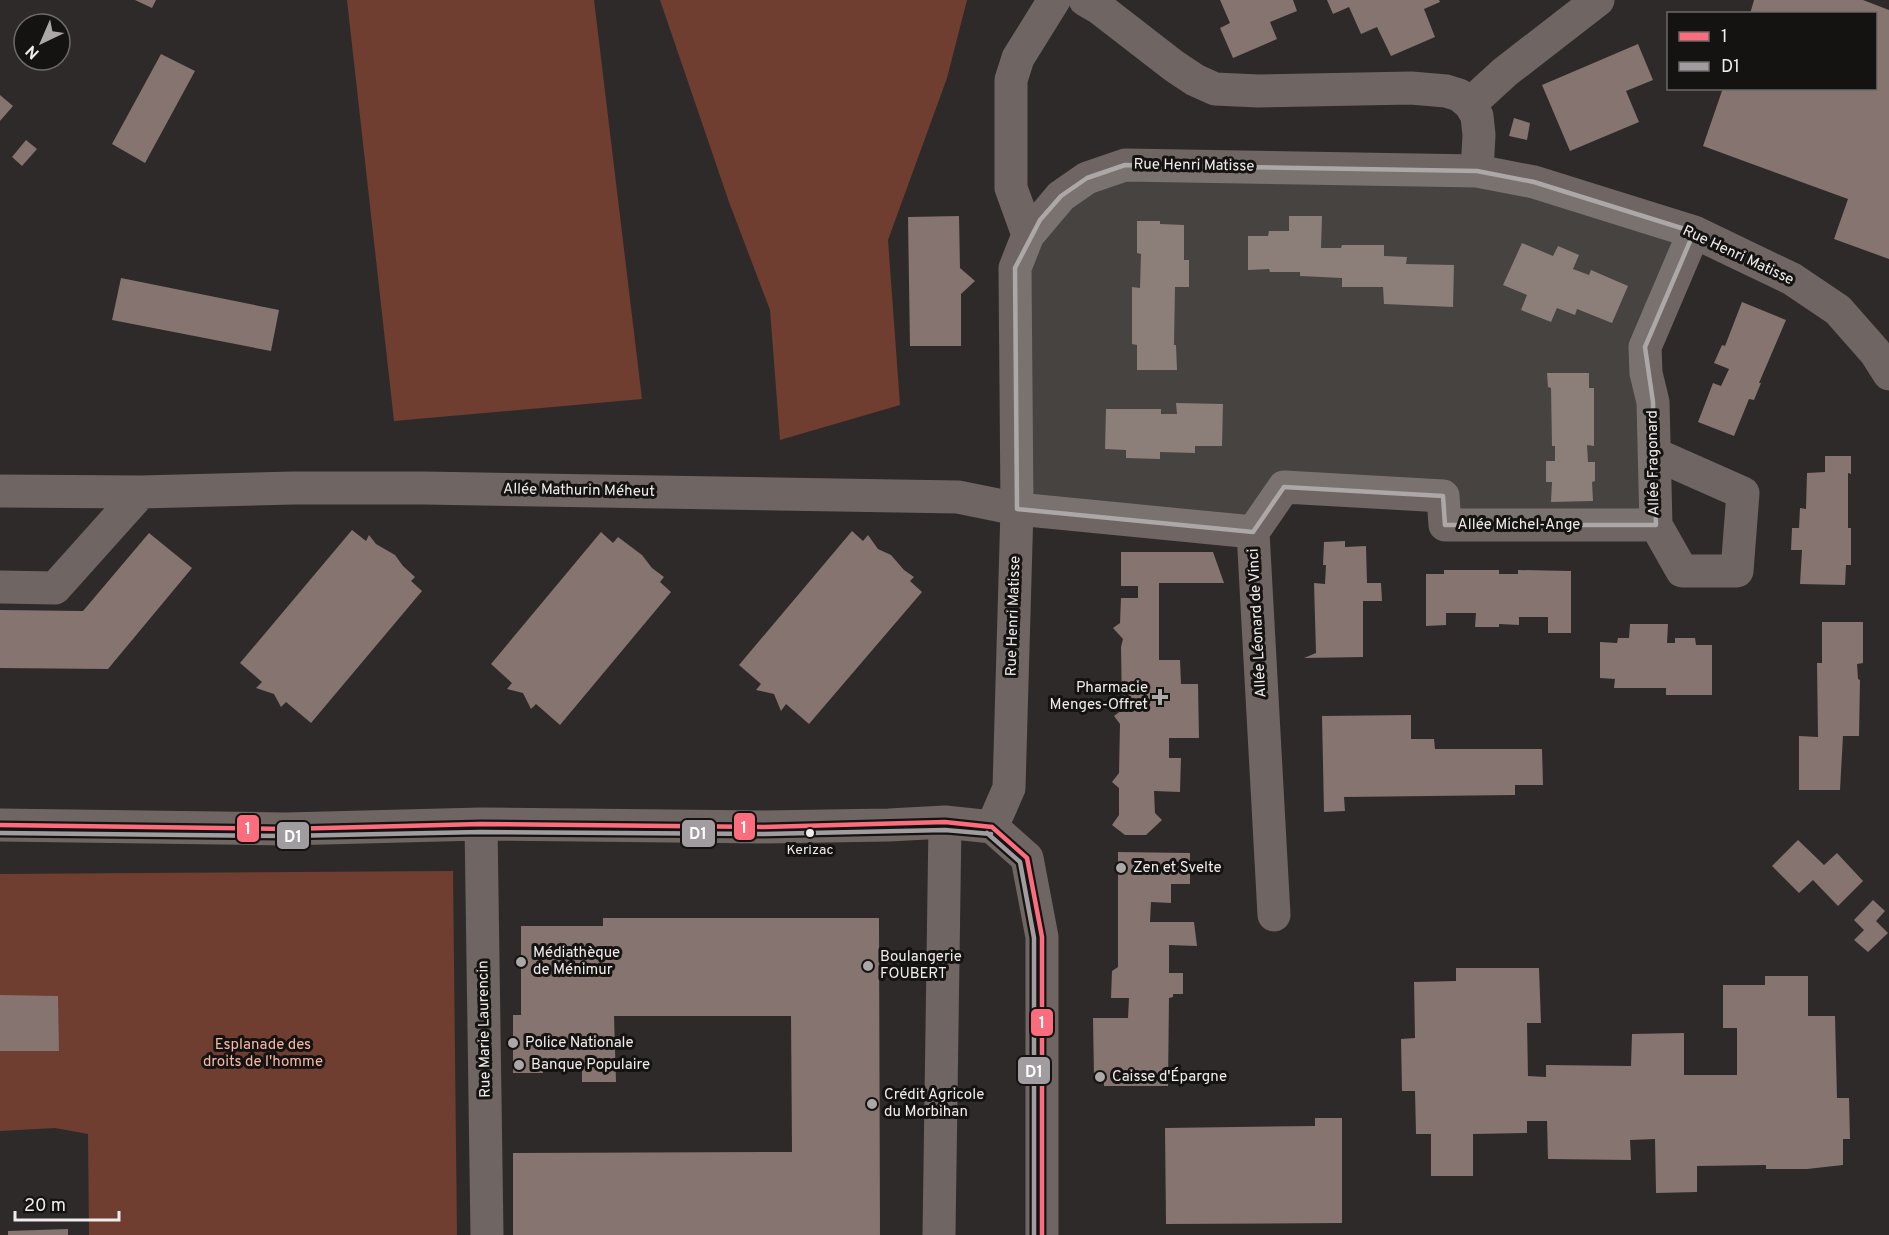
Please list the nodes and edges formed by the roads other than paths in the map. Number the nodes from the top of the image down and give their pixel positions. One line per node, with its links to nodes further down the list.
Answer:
1 (1054, 0): 7 (street)
2 (1085, 0): 4 (street)
3 (1599, 0): 4 (street)
4 (1470, 104): 5 (street)
5 (1477, 171): 6 (street, Rue Henri Matisse); 7 (street, Rue Henri Matisse)
6 (1694, 232): 8 (street, Rue Henri Matisse); 9 (street, Allée Fragonard)
7 (1028, 235): 12 (street, Rue Henri Matisse)
8 (1889, 374)
9 (1654, 454): 13 (street, Allée Fragonard); 13 (street)
10 (0, 491): 11 (street, Allée Mathurin Méheut)
11 (141, 492): 12 (street, Allée Mathurin Méheut); 15 (street)
12 (1017, 509): 14 (street, Allée Léonard de Vinci); 19 (street, Rue Henri Matisse)
13 (1656, 525): 14 (street, Allée Michel-Ange)
14 (1253, 532): 20 (street, Allée Léonard de Vinci)
15 (0, 587)
16 (945, 822): 17 (street); 19 (street); 22 (street)
17 (481, 824): 18 (street); 21 (street, Rue Marie Laurencin)
18 (0, 825)
19 (992, 827): 23 (street)
20 (1274, 915)
21 (487, 1235)
22 (939, 1235)
23 (1042, 1235)

